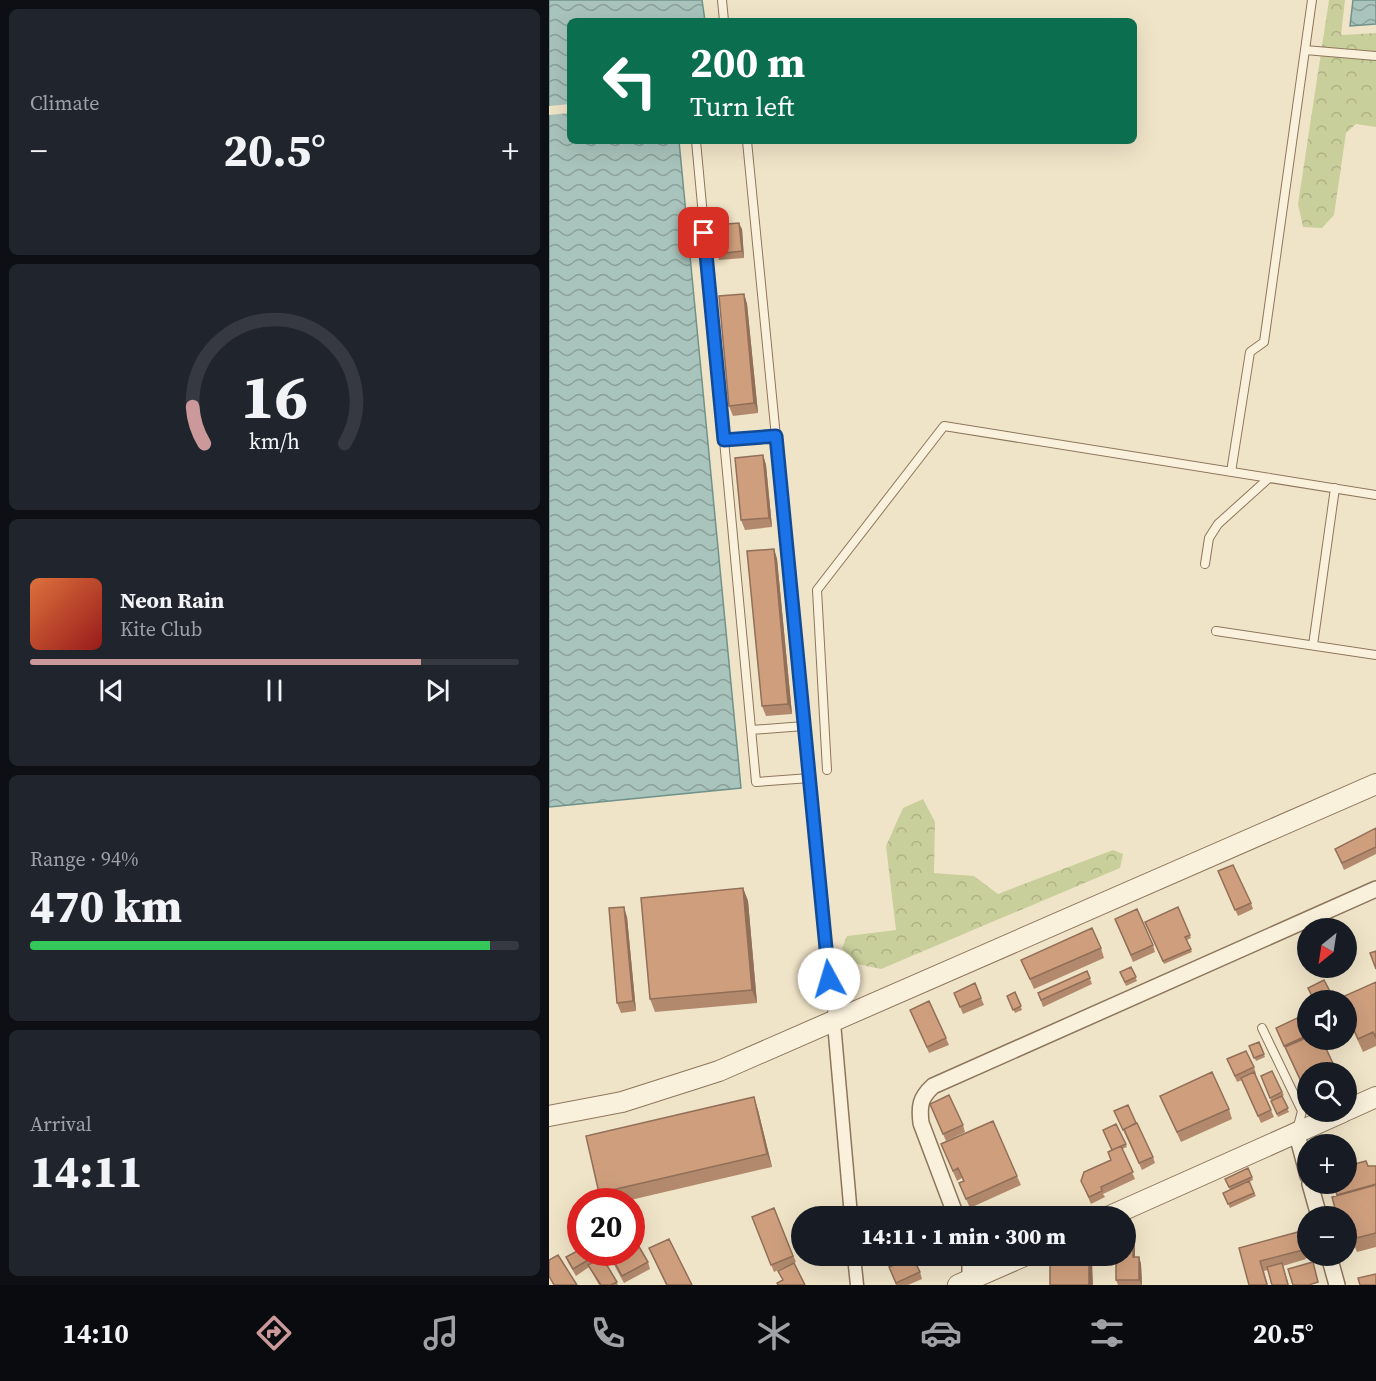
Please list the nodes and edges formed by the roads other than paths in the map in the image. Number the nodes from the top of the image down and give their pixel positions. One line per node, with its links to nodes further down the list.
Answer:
1 (722, 0): 3 (lane)
2 (1312, 0): 4 (lane)
3 (724, 18)
4 (1305, 50): 5 (lane); 10 (lane)
5 (1376, 56)
6 (696, 144): 9 (lane)
7 (747, 144): 8 (lane)
8 (776, 436): 9 (lane); 18 (lane)
9 (724, 440): 19 (lane)
10 (1231, 472): 11 (lane); 20 (lane)
11 (1269, 478): 12 (lane); 14 (lane)
12 (1335, 488): 13 (lane); 16 (lane)
13 (1376, 495)
14 (1205, 564)
15 (1216, 631): 16 (lane)
16 (1313, 645): 17 (lane)
17 (1376, 655)
18 (804, 726): 19 (lane); 21 (lane)
19 (751, 730): 21 (lane)
20 (827, 770)
21 (810, 778): 24 (lane)
22 (1376, 784): 24 (street)
23 (1376, 889): 33 (street)
24 (834, 1023): 28 (street); 32 (street)
25 (1262, 1028): 30 (lane)
26 (1376, 1097): 27 (street)
27 (1357, 1106)
28 (549, 1116)
29 (1318, 1122): 30 (street)
30 (1296, 1131): 31 (street); 34 (street)
31 (1297, 1135)
32 (850, 1206)
33 (952, 1206)
34 (1132, 1206)
35 (855, 1266): 40 (street)
36 (969, 1266): 39 (street)
37 (1003, 1266): 39 (street)
38 (1332, 1266): 41 (street)
39 (966, 1283)
40 (857, 1285)
41 (1337, 1285)

